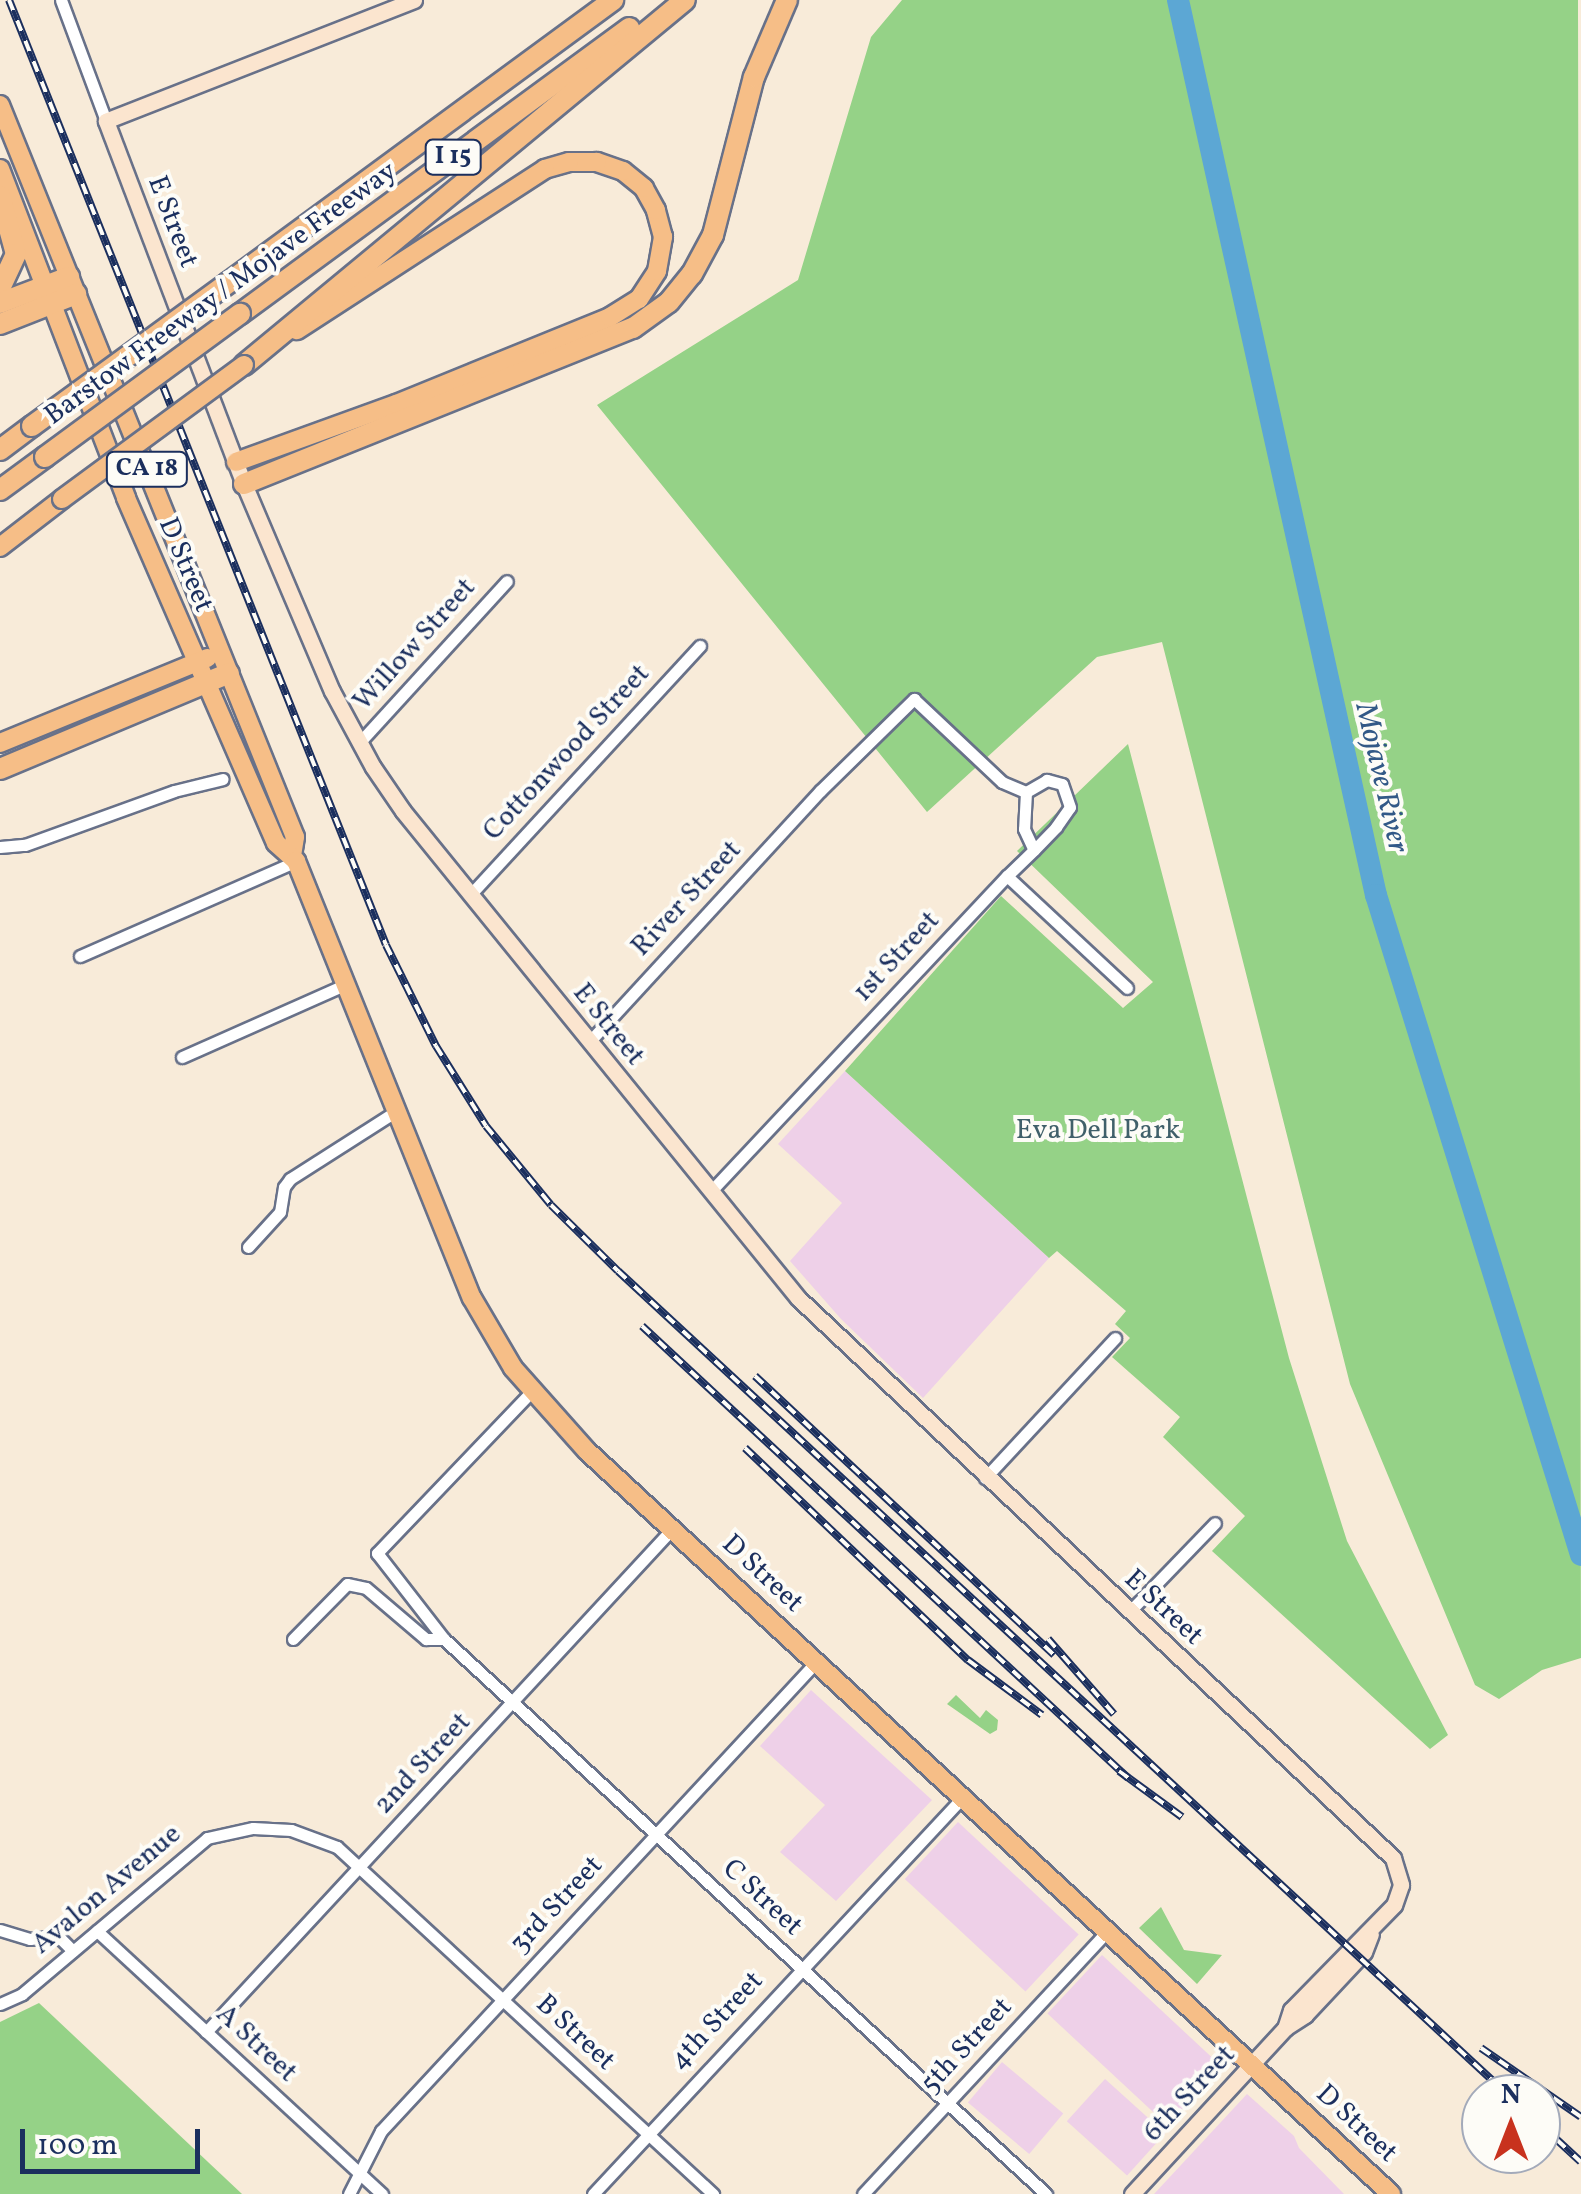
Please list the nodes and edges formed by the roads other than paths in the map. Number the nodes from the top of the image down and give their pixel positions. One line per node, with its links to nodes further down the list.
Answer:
1 (61, 0): 8 (street, E Street)
2 (414, 0): 8 (street)
3 (613, 0): 17 (highway, Barstow Freeway / Mojave Freeway / I 15, bridge)
4 (667, 0): 22 (highway, Barstow Freeway / Mojave Freeway / I 15, bridge)
5 (684, 0): 16 (highway)
6 (787, 0): 21 (highway)
7 (0, 105): 11 (main road, D Street)
8 (106, 121): 20 (street, E Street)
9 (0, 169): 13 (main road, D Street)
10 (0, 196): 12 (highway)
11 (72, 285): 13 (highway); 26 (main road, D Street / CA 18)
12 (0, 289)
13 (46, 296): 14 (highway); 15 (highway); 27 (main road, D Street)
14 (0, 303)
15 (0, 324)
16 (252, 359): 20 (main road); 23 (main road, bridge)
17 (32, 426): 18 (highway); 19 (highway, Barstow Freeway / Mojave Freeway / I 15)
18 (0, 434)
19 (0, 450)
20 (236, 462): 21 (street, E Street)
21 (244, 484): 31 (street, E Street)
22 (0, 490)
23 (0, 547)
24 (507, 581): 31 (street, Willow Street)
25 (700, 646): 39 (street, Cottonwood Street)
26 (220, 652): 27 (main road); 28 (main road, D Street)
27 (197, 662): 29 (main road, D Street); 30 (main road)
28 (229, 673): 29 (highway); 37 (main road, D Street)
29 (206, 682): 32 (highway); 37 (main road, D Street)
30 (0, 743)
31 (359, 743): 39 (street, E Street)
32 (0, 769)
33 (222, 779): 35 (street)
34 (1026, 792): 36 (street); 36 (street, 1st Street); 43 (street, River Street)
35 (0, 846)
36 (1034, 850): 38 (street, 1st Street)
37 (294, 858): 40 (street); 41 (main road, D Street)
38 (1008, 876): 42 (street); 46 (street, 1st Street)
39 (470, 895): 43 (street, E Street)
40 (80, 956)
41 (347, 984): 44 (street); 45 (main road, D Street)
42 (1127, 988)
43 (590, 1041): 46 (street, E Street)
44 (182, 1057)
45 (398, 1110): 47 (street); 49 (main road, D Street)
46 (711, 1191): 50 (street, E Street)
47 (248, 1247)
48 (1115, 1338): 50 (street)
49 (531, 1392): 52 (main road, D Street); 55 (street)
50 (986, 1478): 53 (street, E Street)
51 (1215, 1523): 53 (street)
52 (672, 1528): 56 (main road, D Street); 57 (street, 2nd Street)
53 (1130, 1612): 61 (street, E Street)
54 (293, 1639): 55 (street)
55 (444, 1640): 57 (street, C Street)
56 (817, 1661): 58 (main road, D Street); 59 (street, 3rd Street)
57 (514, 1704): 59 (street, C Street); 60 (street, 2nd Street)
58 (963, 1797): 64 (main road, D Street); 66 (street, 4th Street)
59 (656, 1835): 66 (street, C Street); 67 (street, 3rd Street)
60 (360, 1868): 63 (street, Avalon Avenue); 67 (street, B Street); 69 (street, 2nd Street)
61 (1401, 1885): 70 (street, 6th Street)
62 (0, 1930): 65 (street)
63 (97, 1931): 65 (street, Avalon Avenue); 69 (street, A Street)
64 (1107, 1931): 70 (main road, D Street); 71 (street, 5th Street)
65 (73, 1951): 68 (street, Avalon Avenue)
66 (800, 1968): 71 (street, C Street); 72 (street, 4th Street)
67 (502, 2000): 72 (street, B Street); 73 (street, 3rd Street)
68 (0, 2004)
69 (206, 2032): 73 (street, A Street)
70 (1252, 2065): 80 (street, 6th Street); 81 (main road, D Street)
71 (947, 2103): 78 (street, 5th Street); 79 (street, C Street)
72 (648, 2134): 76 (street, 4th Street); 77 (street, B Street)
73 (358, 2172): 74 (street, 3rd Street); 75 (street, A Street)
74 (349, 2194)
75 (382, 2194)
76 (593, 2194)
77 (713, 2194)
78 (863, 2194)
79 (1046, 2194)
80 (1132, 2194)
81 (1392, 2194)

